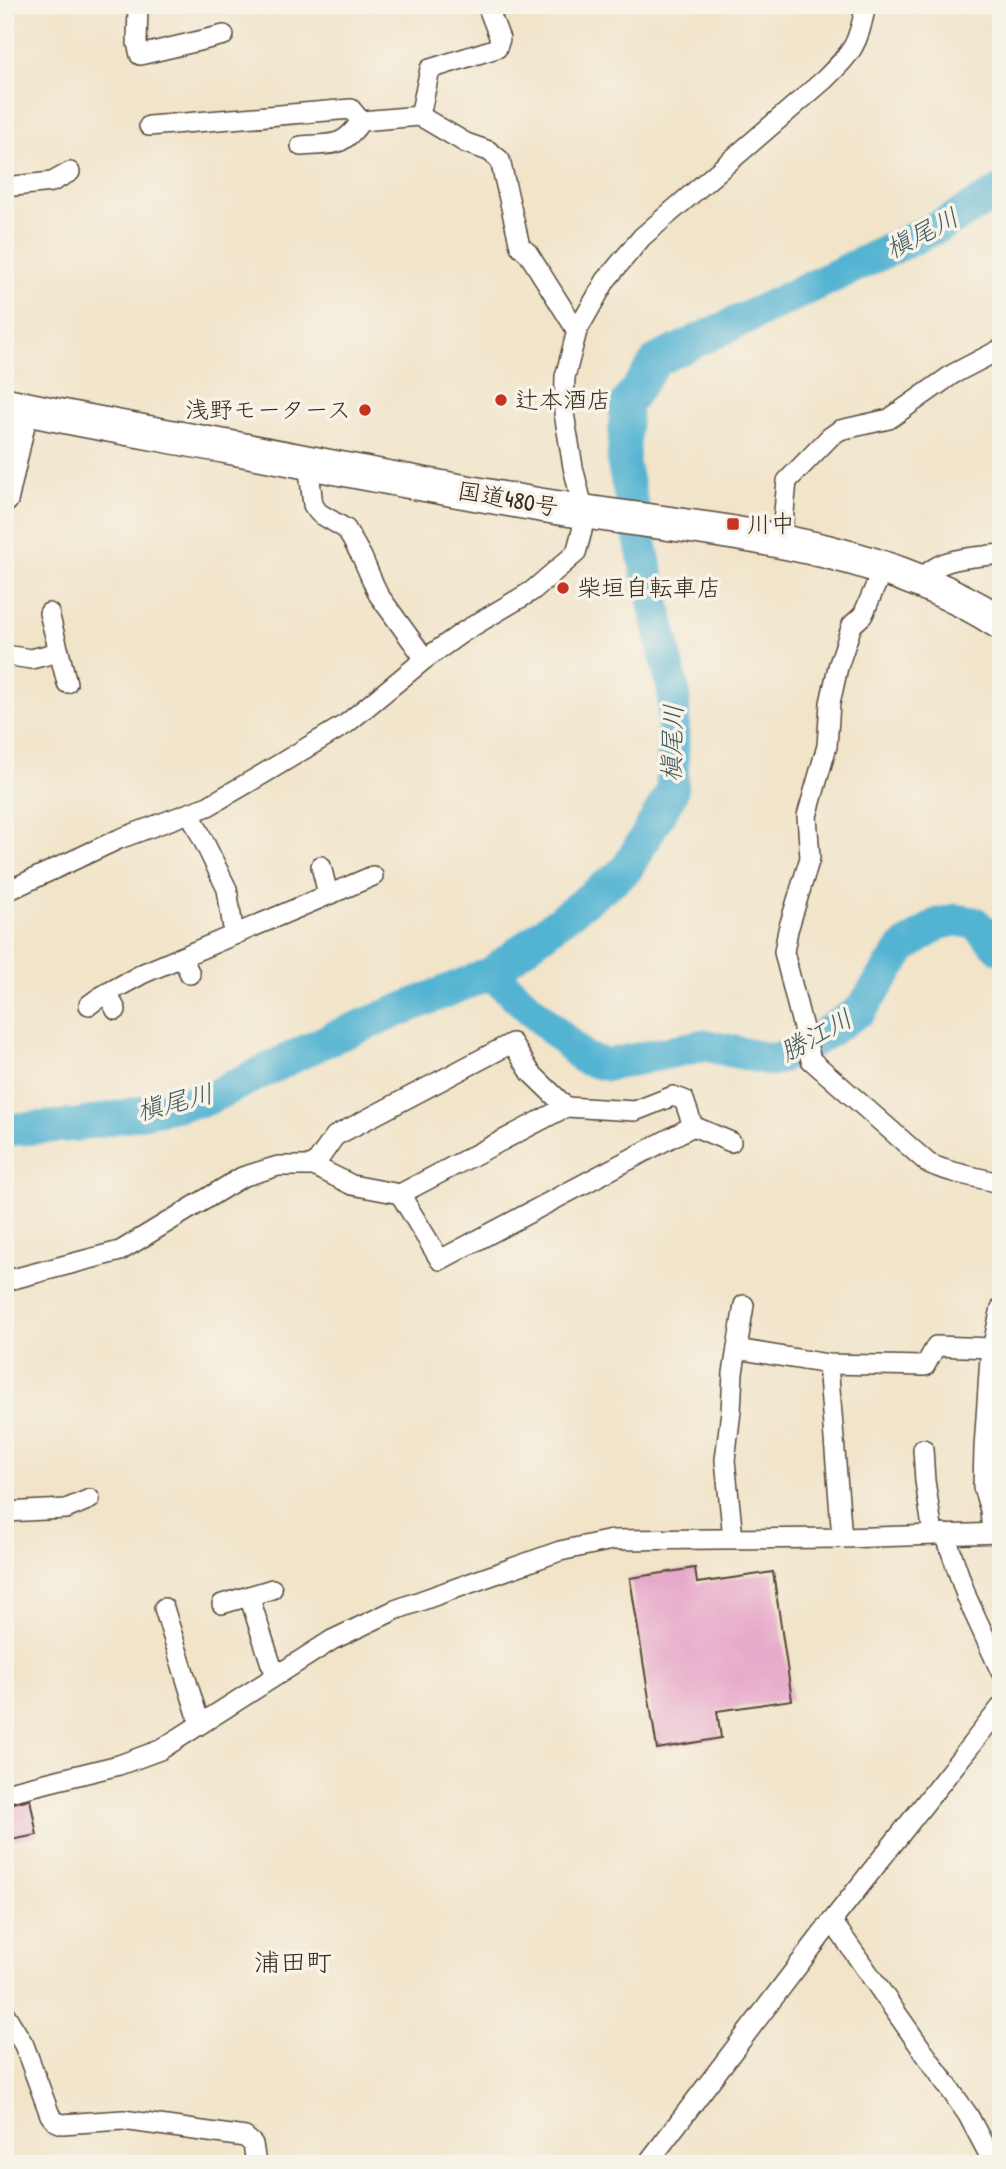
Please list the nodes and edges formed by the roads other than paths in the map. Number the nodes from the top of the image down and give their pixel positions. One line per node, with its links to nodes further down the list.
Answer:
1 (138, 5): 4 (street)
2 (487, 5): 5 (street)
3 (866, 5): 11 (street)
4 (225, 35)
5 (420, 116): 6 (street); 11 (street)
6 (360, 121): 7 (street); 8 (street)
7 (149, 126)
8 (301, 146)
9 (69, 172): 10 (street)
10 (5, 187)
11 (577, 331): 16 (street)
12 (1001, 349): 17 (street)
13 (15, 407): 14 (highway, 国道480号); 15 (main road)
14 (308, 462): 16 (highway, 国道480号); 25 (street)
15 (5, 499)
16 (595, 514): 17 (highway, 国道480号); 25 (street)
17 (781, 542): 19 (highway, 国道480号)
18 (1001, 554): 20 (street)
19 (881, 567): 20 (highway, 国道480号); 38 (street)
20 (921, 581): 22 (highway, 国道480号)
21 (49, 613): 23 (street)
22 (1001, 623)
23 (59, 652): 24 (street); 26 (street)
24 (5, 655)
25 (425, 659): 27 (street)
26 (67, 683)
27 (190, 813): 30 (street); 32 (street)
28 (321, 866): 31 (street)
29 (373, 876): 31 (street)
30 (5, 892)
31 (328, 894): 32 (street)
32 (234, 935): 33 (street)
33 (89, 1005)
34 (566, 1107): 35 (street); 37 (street); 39 (street)
35 (693, 1126): 36 (street); 39 (street)
36 (731, 1142)
37 (314, 1166): 39 (street); 40 (street)
38 (1001, 1184)
39 (400, 1194)
40 (5, 1281)
41 (744, 1304): 44 (street)
42 (1001, 1308): 43 (street)
43 (992, 1348): 45 (street); 49 (street)
44 (737, 1349): 45 (street); 51 (street)
45 (828, 1364): 52 (street)
46 (923, 1449): 50 (street)
47 (81, 1509): 48 (street)
48 (5, 1513)
49 (996, 1533): 50 (street)
50 (939, 1534): 52 (street); 57 (street)
51 (733, 1538): 52 (street); 58 (street)
52 (842, 1538)
53 (272, 1589): 54 (street)
54 (249, 1596): 55 (street); 58 (street)
55 (222, 1604)
56 (164, 1608): 60 (street)
57 (1001, 1672)
58 (278, 1674): 60 (street)
59 (1001, 1707): 62 (street)
60 (200, 1724): 61 (street)
61 (5, 1793)
62 (832, 1921): 66 (street); 67 (street)
63 (5, 2014): 64 (street)
64 (14, 2044): 65 (street)
65 (256, 2164)
66 (647, 2164)
67 (994, 2164)

